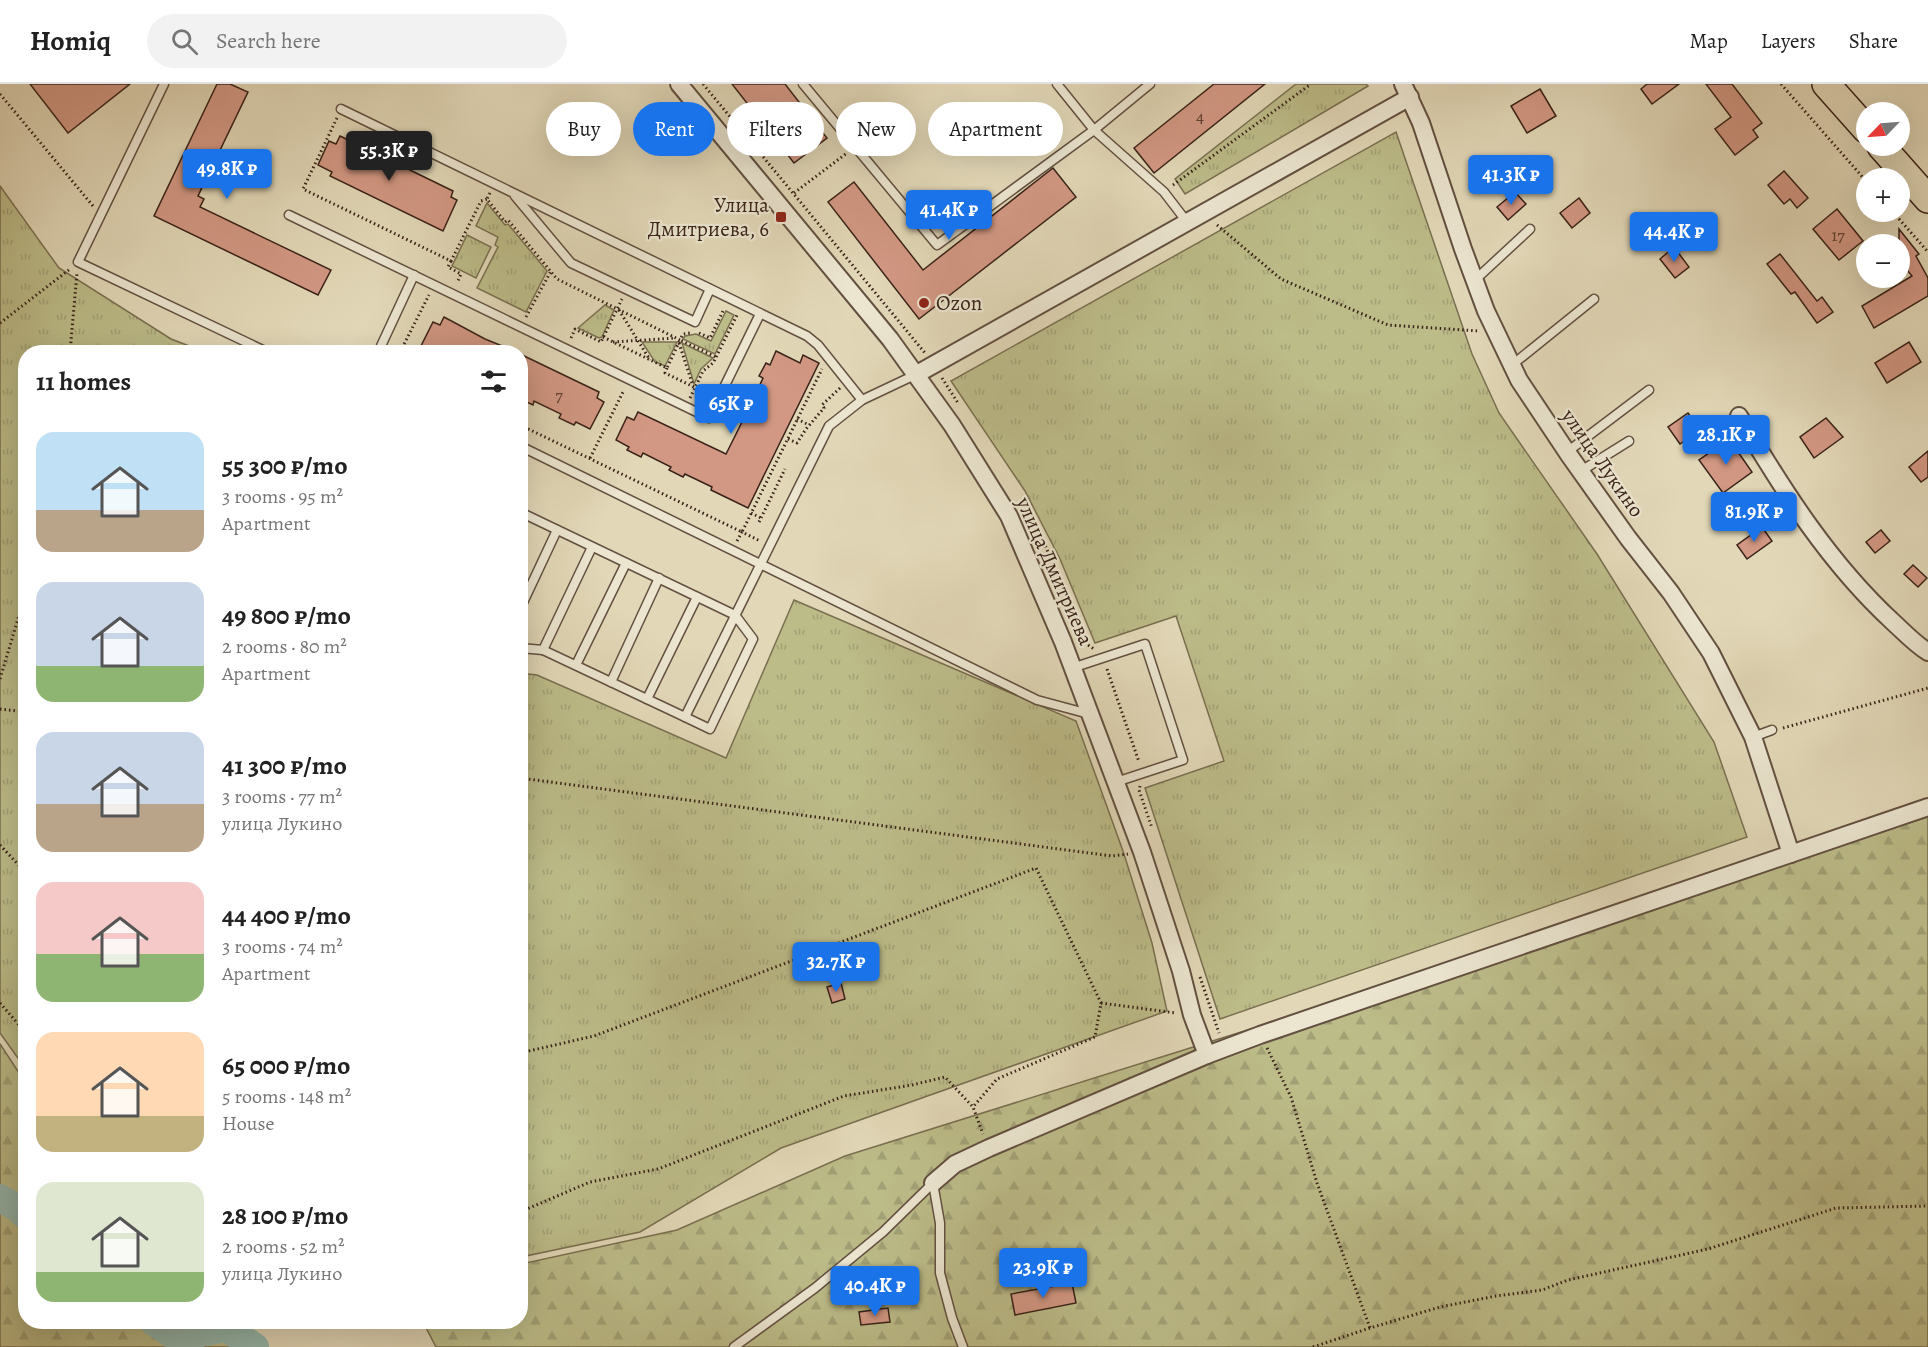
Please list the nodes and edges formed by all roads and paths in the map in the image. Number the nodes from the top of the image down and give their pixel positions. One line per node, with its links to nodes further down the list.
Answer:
1 (164, 84): 26 (lane)
2 (679, 84): 62 (street, улица Дмитриева)
3 (703, 84): 23 (path)
4 (804, 84): 14 (lane)
5 (1058, 84): 15 (lane)
6 (1150, 84): 15 (lane)
7 (1311, 84): 21 (path)
8 (1781, 84): 19 (path)
9 (1826, 84): 13 (main road)
10 (1407, 91): 28 (street); 37 (street, улица Лукино)
11 (0, 94): 26 (path)
12 (339, 114): 20 (lane); 33 (path)
13 (1856, 118)
14 (836, 123)
15 (1094, 130): 17 (lane); 21 (lane)
16 (842, 156): 23 (path)
17 (863, 156)
18 (1890, 156): 25 (main road)
19 (1856, 170)
20 (512, 192): 39 (lane); 39 (lane)
21 (1164, 192): 28 (lane)
22 (490, 193): 24 (path)
23 (794, 193): 59 (path)
24 (487, 199): 33 (path); 35 (path)
25 (1928, 200)
26 (101, 215): 34 (lane)
27 (289, 215): 36 (lane)
28 (1187, 222): 59 (street)
29 (1902, 222): 32 (path)
30 (1217, 225): 47 (path)
31 (1530, 229): 37 (lane)
32 (1928, 252)
33 (451, 261): 38 (path)
34 (78, 262): 45 (path); 53 (path); 54 (lane)
35 (551, 271): 42 (path); 46 (path)
36 (414, 276): 55 (lane); 68 (lane)
37 (1475, 280): 60 (street, улица Лукино)
38 (456, 284)
39 (710, 289): 44 (lane)
40 (1594, 299): 60 (lane)
41 (725, 308): 51 (path)
42 (618, 309): 48 (path); 50 (path); 51 (path)
43 (738, 314): 56 (path)
44 (760, 314): 67 (lane); 68 (lane)
45 (0, 323)
46 (534, 323)
47 (1479, 331)
48 (603, 338): 49 (path); 52 (path)
49 (570, 339)
50 (638, 340): 51 (path); 52 (path); 57 (path)
51 (679, 340): 56 (path); 61 (path); 64 (path)
52 (612, 342): 57 (path)
53 (71, 345)
54 (252, 345)
55 (381, 345)
56 (716, 357): 64 (path)
57 (650, 360): 61 (path)
58 (824, 365): 70 (path)
59 (935, 365): 62 (street)
60 (1512, 365): 76 (street, улица Лукино)
61 (667, 368): 64 (path)
62 (917, 374): 67 (lane); 100 (street, улица Дмитриева)
63 (625, 387): 77 (path)
64 (694, 387): 68 (path)
65 (842, 387): 71 (path)
66 (1649, 390): 76 (lane)
67 (862, 400): 86 (lane)
68 (686, 407)
69 (1739, 416): 98 (street)
70 (797, 419): 71 (path); 73 (path)
71 (809, 425): 73 (path)
72 (528, 428): 77 (path)
73 (787, 439): 80 (path)
74 (1629, 441): 79 (lane)
75 (528, 450): 88 (lane)
76 (1567, 452): 79 (street, улица Лукино)
77 (590, 458): 85 (path)
78 (784, 469): 81 (path)
79 (1581, 471): 110 (street, улица Лукино)
80 (761, 492): 81 (path); 82 (path)
81 (771, 497): 82 (path)
82 (751, 513): 85 (path)
83 (528, 516): 84 (lane)
84 (557, 530): 87 (lane); 92 (lane)
85 (742, 532): 86 (path); 88 (path)
86 (770, 546): 90 (lane)
87 (592, 547): 89 (lane); 97 (lane)
88 (733, 551): 90 (lane)
89 (626, 563): 91 (lane); 99 (lane)
90 (761, 564): 94 (lane); 107 (lane)
91 (659, 578): 93 (lane); 102 (lane)
92 (528, 592)
93 (697, 597): 94 (lane); 104 (lane)
94 (735, 615): 108 (lane); 108 (lane)
95 (18, 619): 101 (path)
96 (528, 649): 97 (lane)
97 (543, 650): 99 (lane)
98 (1928, 652)
99 (576, 665): 102 (lane)
100 (1072, 668): 107 (street, улица Дмитриева); 112 (lane)
101 (0, 679)
102 (610, 682): 104 (lane)
103 (1928, 688): 109 (path)
104 (647, 699): 108 (lane)
105 (0, 709): 106 (path)
106 (18, 711)
107 (1090, 715): 112 (street, улица Дмитриева)
108 (686, 717)
109 (1772, 730): 110 (lane)
110 (1753, 737): 116 (street, улица Лукино)
111 (528, 779): 115 (path)
112 (1116, 782): 115 (street, улица Дмитриева)
113 (1928, 807): 116 (street)
114 (0, 845): 117 (path)
115 (1142, 852): 120 (street, улица Дмитриева)
116 (1791, 854): 122 (street)
117 (18, 864)
118 (1101, 1003): 120 (path); 123 (path); 125 (path)
119 (0, 1004): 121 (path)
120 (1192, 1015): 124 (street, улица Дмитриева)
121 (18, 1024)
122 (1260, 1035): 124 (street); 130 (path)
123 (528, 1051)
124 (1207, 1055): 126 (street)
125 (973, 1107): 126 (path); 129 (path)
126 (989, 1148): 127 (street)
127 (933, 1183): 131 (lane); 132 (lane)
128 (1928, 1206): 130 (path)
129 (528, 1209)
130 (1370, 1328): 133 (path)
131 (734, 1347)
132 (963, 1347)
133 (1313, 1347)

